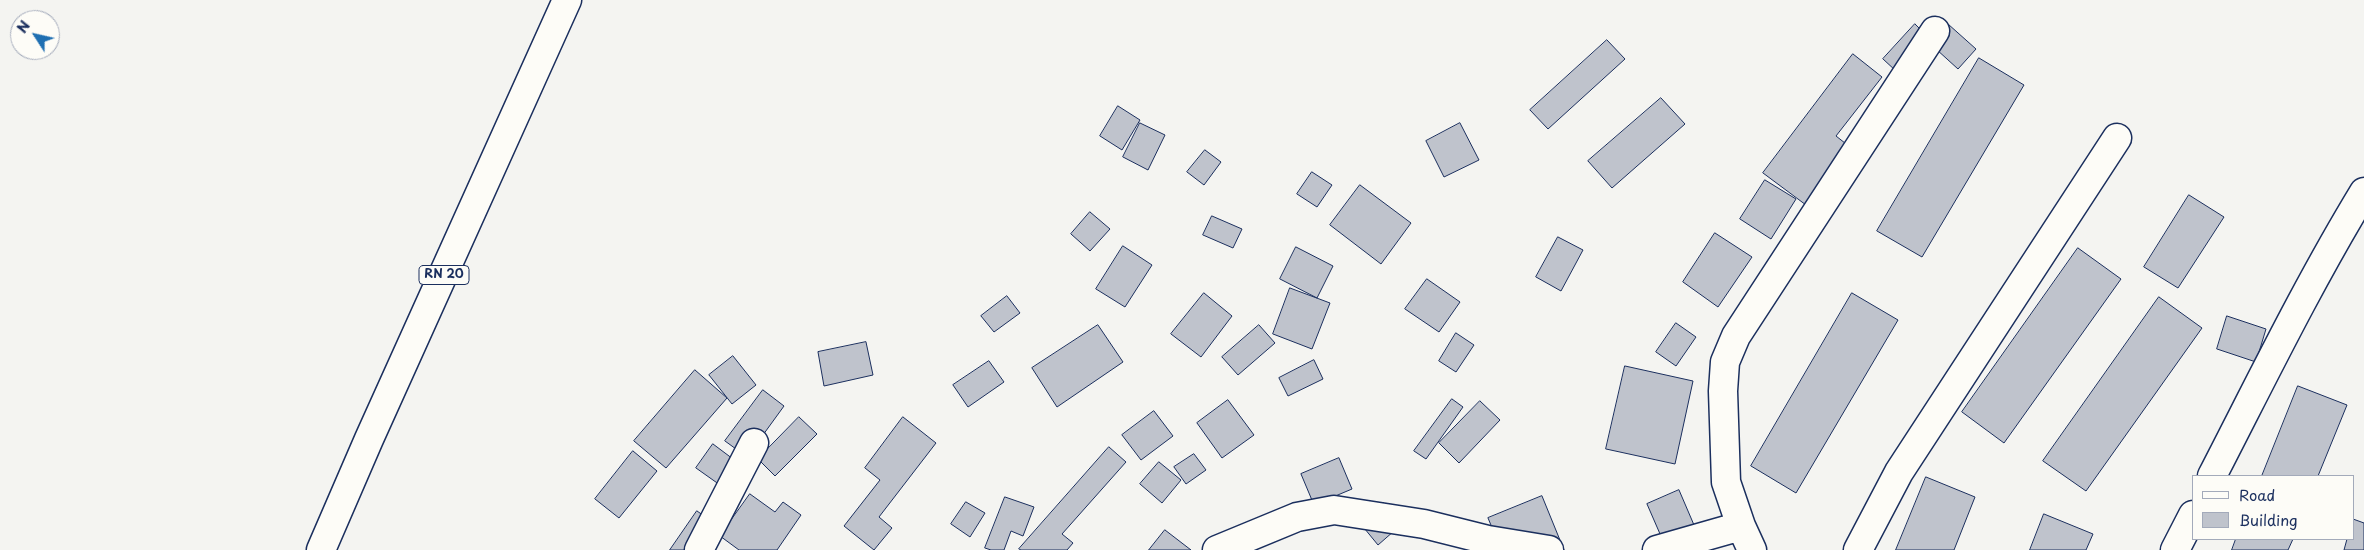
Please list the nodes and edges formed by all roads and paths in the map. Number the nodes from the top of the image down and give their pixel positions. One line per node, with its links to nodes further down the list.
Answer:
1 (568, 0): 9 (street, RN 20)
2 (1935, 31): 8 (street)
3 (2117, 138): 15 (street)
4 (2364, 192): 6 (street)
5 (754, 443): 10 (street)
6 (2213, 475)
7 (2192, 517): 16 (street)
8 (1741, 526): 13 (street); 14 (street)
9 (321, 550)
10 (700, 550)
11 (1217, 550): 12 (street)
12 (1549, 550)
13 (1657, 550)
14 (1752, 550)
15 (1858, 550)
16 (2175, 550)

